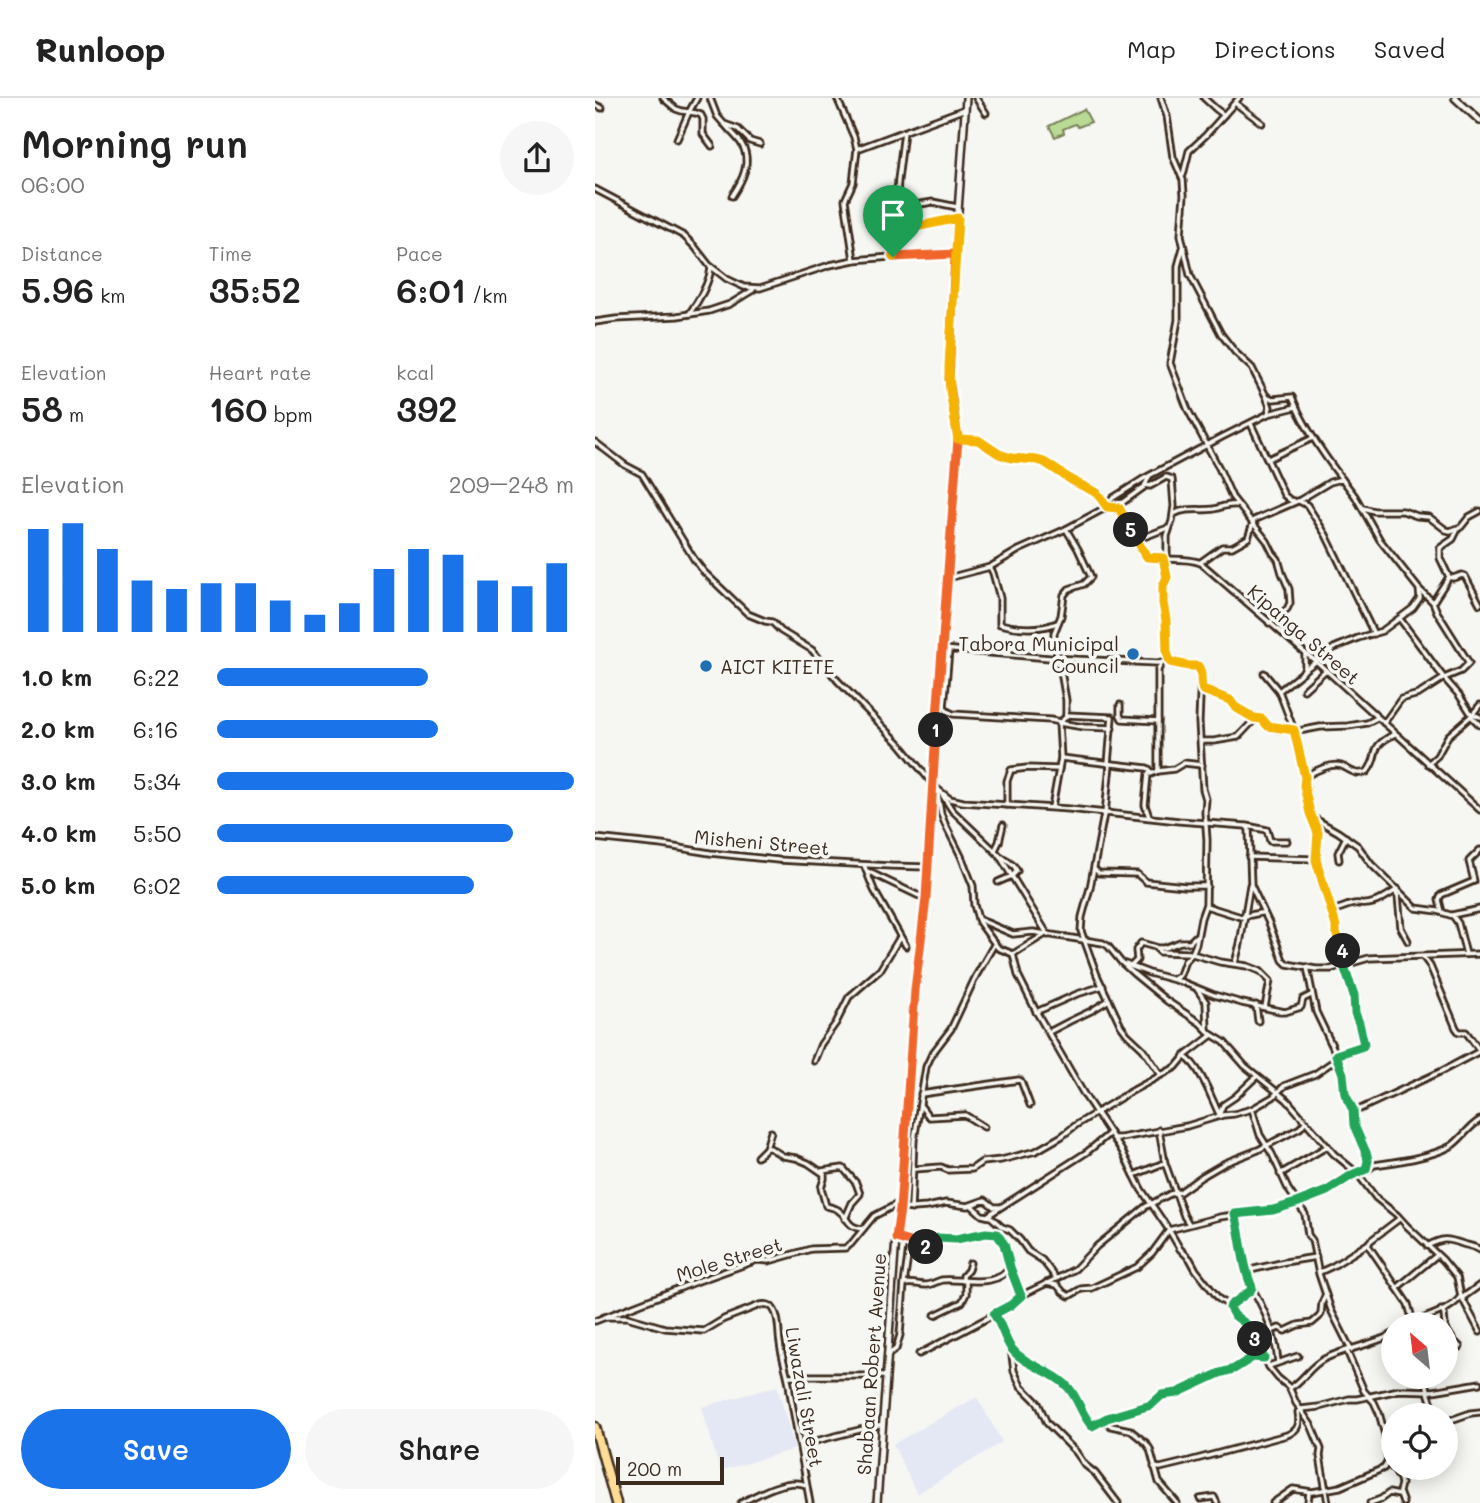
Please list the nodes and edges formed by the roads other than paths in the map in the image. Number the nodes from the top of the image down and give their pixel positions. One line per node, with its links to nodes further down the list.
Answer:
1 (663, 98): 15 (street)
2 (698, 98): 15 (street)
3 (710, 98): 20 (street)
4 (837, 98): 25 (street)
5 (966, 98): 14 (street, Shabaan Robert Avenue)
6 (976, 98): 16 (street)
7 (1161, 98): 26 (street)
8 (1204, 98): 17 (street)
9 (1239, 98): 11 (street)
10 (1455, 98): 18 (street)
11 (1235, 103): 17 (street); 19 (street)
12 (595, 105): 13 (street)
13 (602, 108)
14 (965, 109): 21 (street); 29 (street, Shabaan Robert Avenue)
15 (689, 111): 22 (street); 24 (street)
16 (986, 113)
17 (1224, 115): 26 (street)
18 (1480, 121)
19 (1262, 123)
20 (726, 126): 23 (street); 28 (street)
21 (904, 132): 25 (street); 30 (street)
22 (677, 139)
23 (760, 145)
24 (712, 146)
25 (857, 149): 36 (street)
26 (1183, 177): 33 (street)
27 (595, 189): 37 (street)
28 (732, 196)
29 (959, 207): 30 (street); 31 (street, Shabaan Robert Avenue)
30 (896, 208): 32 (street)
31 (958, 218): 32 (street); 34 (street, Shabaan Robert Avenue)
32 (896, 229): 35 (street)
33 (1183, 247): 41 (street); 48 (street)
34 (955, 254): 35 (street); 46 (street, Shabaan Robert Avenue)
35 (893, 257): 36 (street)
36 (854, 260): 38 (street)
37 (711, 267): 38 (street); 39 (street)
38 (755, 288): 39 (street)
39 (689, 314): 40 (street)
40 (595, 322)
41 (1266, 396): 42 (street); 43 (street)
42 (1296, 407): 43 (street); 45 (street)
43 (1268, 414): 44 (street)
44 (1250, 424): 48 (street); 49 (street)
45 (1313, 438): 49 (street); 51 (street)
46 (958, 439): 54 (street); 71 (street, Shabaan Robert Avenue)
47 (595, 442): 119 (street)
48 (1206, 445): 50 (street); 55 (street)
49 (1267, 459): 53 (street)
50 (1149, 477): 52 (street); 54 (street)
51 (1342, 479): 53 (street); 57 (street)
52 (1145, 485): 56 (street); 58 (street)
53 (1296, 501): 62 (street); 78 (street)
54 (1106, 505): 58 (street); 64 (street)
55 (1237, 505): 59 (street); 62 (street)
56 (1174, 506): 59 (street); 61 (street)
57 (1360, 506): 65 (street); 72 (street)
58 (1116, 507): 66 (street)
59 (1181, 510): 61 (street)
60 (1480, 512): 65 (street)
61 (1173, 514): 63 (street)
62 (1252, 524): 68 (street); 77 (street)
63 (1169, 528): 66 (street); 67 (street)
64 (1066, 529): 69 (street); 76 (street)
65 (1457, 529): 70 (street)
66 (1136, 539): 67 (street)
67 (1165, 558): 68 (street); 85 (street)
68 (1201, 562): 77 (street, Kipanga Street)
69 (990, 567): 71 (street); 76 (street)
70 (1449, 577): 73 (street); 74 (street)
71 (948, 578): 79 (street, Shabaan Robert Avenue)
72 (1419, 589): 73 (street); 75 (street)
73 (1433, 602): 90 (street)
74 (1480, 604)
75 (1400, 618): 78 (street); 90 (street)
76 (1059, 622): 83 (street)
77 (1269, 623): 81 (street, Kipanga Street)
78 (1374, 634): 86 (street)
79 (941, 649): 80 (street); 94 (street, Shabaan Robert Avenue)
80 (949, 650): 82 (street); 97 (street)
81 (1305, 653): 86 (street, Kipanga Street); 88 (street)
82 (1050, 658): 83 (street); 98 (street)
83 (1058, 658): 84 (street)
84 (1162, 662): 85 (street); 103 (street)
85 (1170, 662): 91 (street)
86 (1317, 662): 87 (street, Kipanga Street); 88 (street)
87 (1326, 670): 92 (street); 100 (street, Kipanga Street)
88 (1303, 671): 93 (street)
89 (1264, 673): 93 (street)
90 (1444, 678): 99 (street); 105 (street)
91 (1201, 685): 101 (street); 110 (street)
92 (1304, 690)
93 (1279, 691): 108 (street)
94 (938, 699): 97 (street); 119 (street, Shabaan Robert Avenue)
95 (1120, 705): 103 (street)
96 (1480, 705): 99 (street)
97 (944, 708): 104 (street)
98 (1066, 715): 104 (street); 107 (street)
99 (1472, 715): 102 (street); 106 (street); 113 (street)
100 (1377, 717): 105 (street, Kipanga Street); 108 (street)
101 (1256, 718): 108 (street); 110 (street)
102 (1480, 718)
103 (1158, 721): 117 (street)
104 (1060, 722): 107 (street); 111 (street)
105 (1384, 723): 109 (street, Kipanga Street)
106 (1480, 724)
107 (1112, 728): 112 (street)
108 (1294, 730): 118 (street)
109 (1395, 734): 113 (street, Kipanga Street); 118 (street)
110 (1202, 741): 114 (street)
111 (1061, 758): 112 (street); 115 (street)
112 (1109, 764): 116 (street); 123 (street)
113 (1428, 764): 122 (street, Kipanga Street)
114 (1202, 765): 117 (street); 126 (street)
115 (1059, 769): 120 (street); 121 (street)
116 (1148, 769): 117 (street); 125 (street)
117 (1158, 771)
118 (1305, 777): 124 (street)
119 (936, 787): 120 (street); 132 (street); 139 (street, Shabaan Robert Avenue); 155 (street)
120 (1007, 805): 121 (street)
121 (1051, 808): 123 (street)
122 (1480, 810)
123 (1105, 814): 125 (street); 140 (street)
124 (1311, 816): 129 (street); 136 (street)
125 (1149, 817): 126 (street)
126 (1206, 822): 128 (street); 145 (street)
127 (1003, 825): 132 (street)
128 (1247, 826): 131 (street); 135 (street)
129 (1346, 837): 137 (street); 146 (street)
130 (595, 838): 138 (street, Misheni Street)
131 (1287, 841)
132 (995, 850): 134 (street)
133 (1480, 850): 151 (street)
134 (999, 855): 142 (street); 142 (street)
135 (1249, 857): 136 (street); 144 (street)
136 (1316, 860): 150 (street)
137 (1339, 860)
138 (864, 865): 139 (street, Misheni Street); 141 (street)
139 (927, 867): 147 (street, Shabaan Robert Avenue)
140 (1094, 869): 145 (street); 159 (street)
141 (866, 870): 147 (street); 158 (street)
142 (1012, 876): 143 (street); 156 (street)
143 (998, 881)
144 (1250, 883): 152 (street); 154 (street)
145 (1207, 886): 148 (street)
146 (1397, 890): 150 (street); 151 (street); 160 (street)
147 (926, 898): 221 (street, Shabaan Robert Avenue)
148 (1206, 906): 154 (street); 157 (street)
149 (1480, 909): 153 (street)
150 (1331, 910): 172 (street)
151 (1442, 912): 153 (street)
152 (1265, 914): 154 (street); 173 (street)
153 (1450, 915): 166 (street)
154 (1244, 917): 170 (street)
155 (978, 919): 156 (street); 161 (street)
156 (1046, 935): 159 (street); 164 (street)
157 (1197, 935): 163 (street); 165 (street)
158 (900, 937): 162 (street); 189 (street)
159 (1084, 940): 169 (street); 175 (street)
160 (1408, 941)
161 (995, 943): 164 (street); 193 (street)
162 (905, 946)
163 (1156, 948): 165 (street); 171 (street)
164 (1013, 954): 181 (street)
165 (1192, 954): 170 (street); 174 (street)
166 (1466, 954): 167 (street); 168 (street)
167 (1480, 954)
168 (1422, 957): 172 (street); 186 (street)
169 (1121, 962): 171 (street); 183 (street)
170 (1234, 964): 180 (street)
171 (1131, 966): 174 (street)
172 (1345, 966): 173 (street); 187 (street)
173 (1307, 967): 177 (street)
174 (1174, 979): 176 (street)
175 (1103, 986): 178 (street); 181 (street)
176 (1195, 987): 179 (street); 183 (street)
177 (1313, 994): 180 (street); 187 (street)
178 (1109, 1000): 184 (street); 190 (street)
179 (1256, 1005): 180 (street); 182 (street)
180 (1265, 1007)
181 (1036, 1012): 184 (street)
182 (1258, 1021)
183 (1207, 1031): 185 (street)
184 (1049, 1032): 198 (street)
185 (1212, 1035): 188 (street); 191 (street)
186 (1480, 1051): 197 (street)
187 (1337, 1056): 192 (street); 197 (street)
188 (1185, 1057): 190 (street); 199 (street)
189 (814, 1061)
190 (1161, 1075): 198 (street)
191 (1257, 1076): 192 (street); 199 (street)
192 (1278, 1093): 196 (street); 201 (street)
193 (921, 1094): 194 (street); 195 (street)
194 (919, 1103): 202 (street); 212 (street)
195 (1030, 1105)
196 (1252, 1109): 199 (street); 207 (street)
197 (1353, 1110): 213 (street)
198 (1096, 1113): 205 (street); 212 (street)
199 (1220, 1116): 203 (street)
200 (1480, 1120): 213 (street)
201 (1305, 1122): 207 (street); 208 (street)
202 (984, 1127)
203 (1160, 1130): 206 (street); 211 (street)
204 (771, 1132): 209 (street)
205 (1110, 1133): 206 (street); 223 (street)
206 (1113, 1138): 217 (street)
207 (1266, 1145): 216 (street); 218 (street)
208 (1328, 1146): 215 (street); 216 (street)
209 (766, 1148): 210 (street); 214 (street)
210 (757, 1157)
211 (1165, 1163): 217 (street); 218 (street)
212 (914, 1169): 224 (street)
213 (1364, 1170): 215 (street)
214 (821, 1171): 228 (street); 228 (street)
215 (1357, 1173): 219 (street); 227 (street)
216 (1280, 1174): 219 (street)
217 (1134, 1175): 220 (street)
218 (1175, 1193): 220 (street); 229 (street)
219 (1296, 1203): 225 (street); 238 (street)
220 (1151, 1204): 231 (street); 243 (street)
221 (900, 1205): 224 (street); 230 (street, Mole Street); 232 (street, Shabaan Robert Avenue)
222 (972, 1206): 223 (street); 224 (street); 226 (street)
223 (999, 1208): 226 (street)
224 (911, 1209)
225 (1235, 1214): 229 (street); 241 (street)
226 (987, 1216): 243 (street)
227 (1400, 1218): 234 (street); 235 (street)
228 (845, 1219): 230 (street)
229 (1189, 1224): 231 (street)
230 (863, 1229): 259 (street, Mole Street)
231 (1169, 1230): 245 (street); 253 (street)
232 (896, 1238): 233 (street); 266 (street, Shabaan Robert Avenue)
233 (910, 1241): 240 (street); 246 (street)
234 (1369, 1243): 242 (street); 249 (street)
235 (1427, 1246): 236 (street); 237 (street)
236 (1480, 1250)
237 (1437, 1255): 249 (street); 252 (street)
238 (1316, 1257): 241 (street); 242 (street)
239 (970, 1263): 244 (street)
240 (1010, 1267): 244 (street); 251 (street)
241 (1246, 1271): 248 (street)
242 (1319, 1272): 250 (street)
243 (1057, 1279): 245 (street)
244 (964, 1281): 246 (street); 258 (street)
245 (1045, 1283): 251 (street)
246 (904, 1284): 266 (street)
247 (1480, 1285): 252 (street)
248 (1252, 1288): 253 (street); 261 (street)
249 (1397, 1288): 255 (street)
250 (1326, 1294): 261 (street); 265 (street)
251 (1021, 1296): 257 (street)
252 (1462, 1297): 254 (street); 262 (street)
253 (1230, 1308): 269 (street)
254 (1441, 1310): 256 (street)
255 (1410, 1312)
256 (1437, 1312)
257 (994, 1314): 264 (street); 267 (street)
258 (935, 1315)
259 (604, 1317): 260 (street, Mole Street); 272 (street, Liwazali Street)
260 (595, 1321)
261 (1272, 1331): 270 (street)
262 (1480, 1332)
263 (1381, 1339): 265 (street)
264 (1011, 1348): 284 (street); 302 (street)
265 (1349, 1351): 276 (street); 279 (street)
266 (889, 1354): 273 (street, Shabaan Robert Avenue)
267 (919, 1354)
268 (1299, 1356): 270 (street)
269 (1264, 1358): 271 (street); 284 (street)
270 (1278, 1362): 271 (street)
271 (1269, 1366): 276 (street)
272 (788, 1376): 273 (street); 288 (street, Liwazali Street)
273 (885, 1376): 286 (street, Shabaan Robert Avenue)
274 (1480, 1383): 275 (street)
275 (1458, 1386)
276 (1290, 1388): 281 (street)
277 (1399, 1390): 279 (street)
278 (1427, 1390): 280 (street)
279 (1369, 1396): 281 (street); 285 (street)
280 (1432, 1403)
281 (1301, 1409): 290 (street); 294 (street)
282 (1480, 1412): 283 (street)
283 (1458, 1418)
284 (1104, 1419): 290 (street)
285 (1381, 1421)
286 (883, 1424): 288 (street); 301 (street, Shabaan Robert Avenue)
287 (595, 1427): 289 (highway)
288 (800, 1445): 293 (street, Liwazali Street)
289 (599, 1456): 298 (highway)
290 (1154, 1467): 303 (street)
291 (1381, 1469): 294 (street)
292 (1400, 1480): 296 (street)
293 (806, 1485): 299 (street); 300 (street, Liwazali Street)
294 (1326, 1490): 295 (street); 307 (street)
295 (1308, 1492): 305 (street); 306 (street)
296 (1399, 1495): 308 (street); 309 (street)
297 (1200, 1499): 304 (street)
298 (616, 1503)
299 (741, 1503)
300 (810, 1503)
301 (877, 1503)
302 (1118, 1503)
303 (1177, 1503)
304 (1217, 1503)
305 (1273, 1503)
306 (1308, 1503)
307 (1328, 1503)
308 (1370, 1503)
309 (1403, 1503)

